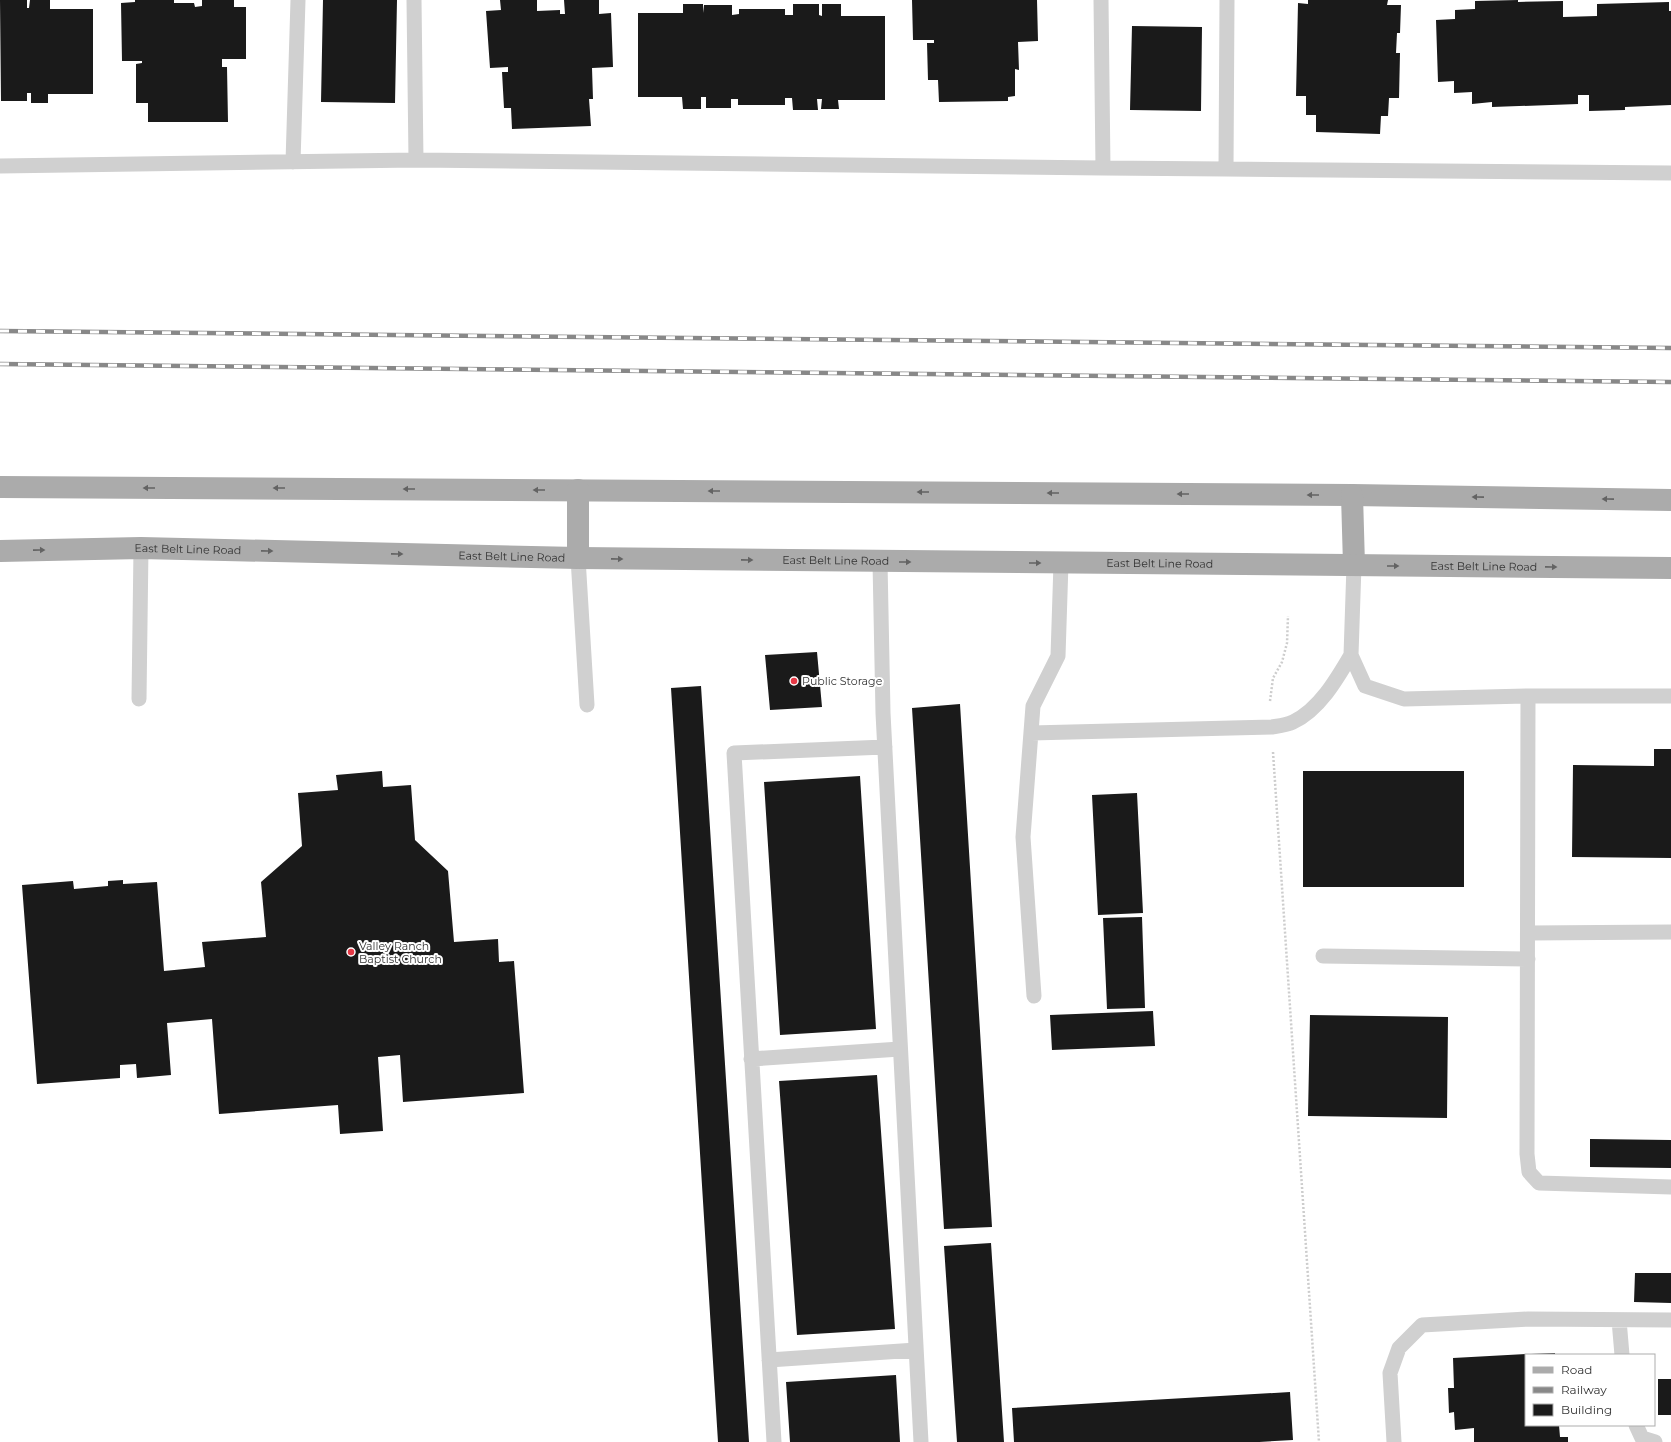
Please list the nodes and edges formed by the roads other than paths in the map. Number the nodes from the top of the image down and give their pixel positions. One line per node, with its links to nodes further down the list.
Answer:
1 (298, 0): 6 (lane)
2 (414, 0): 5 (lane)
3 (1101, 0): 8 (lane)
4 (1227, 0): 9 (lane)
5 (416, 160): 6 (lane); 8 (lane)
6 (293, 162): 7 (lane)
7 (0, 166)
8 (1103, 168): 9 (lane)
9 (1226, 169): 10 (lane)
10 (1671, 173)
11 (0, 487): 12 (main road, one-way to 11)
12 (578, 490): 13 (main road, one-way to 12); 17 (main road)
13 (1352, 495): 14 (main road, one-way to 13); 20 (main road)
14 (1671, 500)
15 (141, 548): 16 (main road, East Belt Line Road, one-way to 15); 17 (main road, East Belt Line Road, one-way to 17); 25 (lane)
16 (0, 551)
17 (578, 558): 18 (main road, East Belt Line Road, one-way to 18); 26 (lane)
18 (880, 562): 19 (main road, East Belt Line Road, one-way to 19); 28 (lane)
19 (1061, 563): 20 (main road, East Belt Line Road); 27 (lane)
20 (1354, 565): 21 (main road, East Belt Line Road, one-way to 21); 22 (lane)
21 (1671, 568)
22 (1351, 655): 23 (lane); 27 (lane)
23 (1528, 696): 24 (lane); 30 (lane)
24 (1671, 696)
25 (139, 698)
26 (587, 705)
27 (1031, 733): 33 (lane)
28 (885, 747): 34 (lane); 35 (lane)
29 (1671, 932): 30 (lane)
30 (1529, 933): 32 (lane)
31 (1323, 956): 32 (lane)
32 (1528, 959): 36 (lane)
33 (1034, 996)
34 (900, 1049): 35 (lane); 39 (lane)
35 (752, 1059): 41 (lane)
36 (1671, 1187)
37 (1619, 1320): 38 (lane); 40 (lane); 45 (lane)
38 (1671, 1320)
39 (916, 1350): 41 (lane); 44 (lane)
40 (1622, 1354)
41 (769, 1360): 43 (lane)
42 (1636, 1426): 46 (lane)
43 (774, 1442)
44 (921, 1442)
45 (1394, 1442)
46 (1655, 1442)

